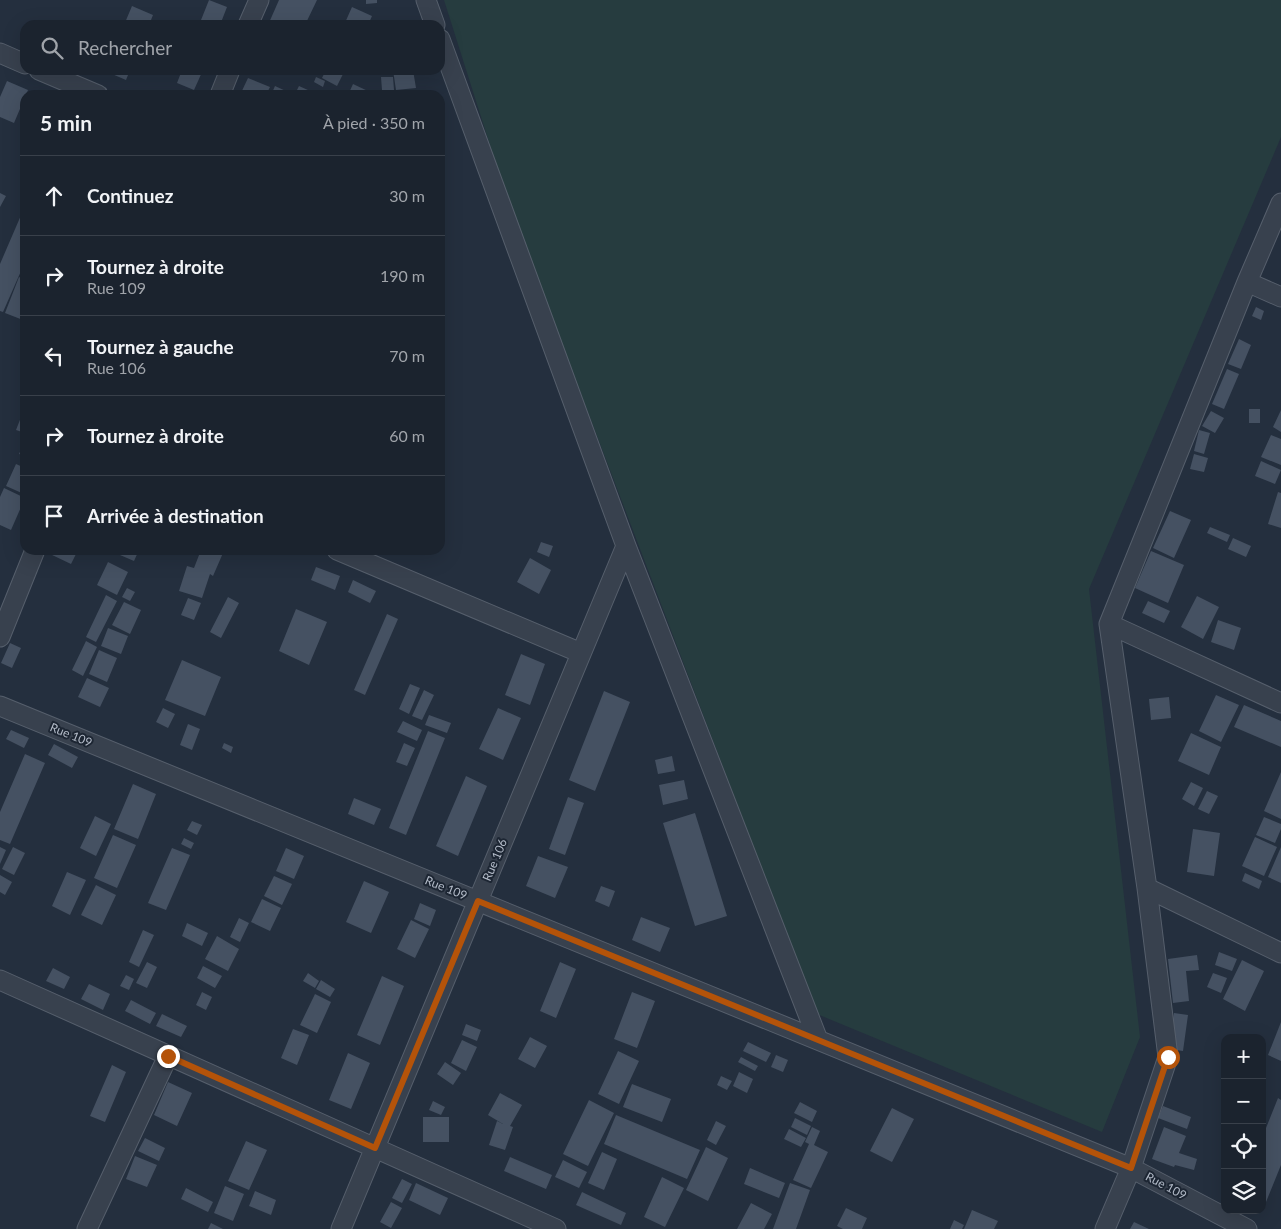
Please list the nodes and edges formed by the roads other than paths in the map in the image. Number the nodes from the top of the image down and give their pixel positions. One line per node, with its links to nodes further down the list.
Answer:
1 (259, 0): 3 (street)
2 (426, 0): 4 (street)
3 (250, 20)
4 (433, 20)
5 (0, 53): 7 (street)
6 (445, 53): 15 (street)
7 (20, 62)
8 (51, 75): 10 (street)
9 (228, 75): 11 (street)
10 (86, 90)
11 (222, 90)
12 (1281, 203): 13 (street)
13 (1247, 282): 14 (street); 18 (street)
14 (1281, 297)
15 (626, 546): 20 (street, Rue 106); 27 (street)
16 (33, 555): 19 (street)
17 (348, 555): 20 (street)
18 (1109, 624): 21 (street); 23 (street)
19 (0, 637)
20 (581, 654): 24 (street, Rue 106)
21 (1281, 704)
22 (0, 706): 24 (street, Rue 109)
23 (1147, 888): 25 (street); 30 (street)
24 (478, 901): 27 (street, Rue 109); 29 (street, Rue 106)
25 (1281, 953)
26 (0, 980): 28 (street)
27 (818, 1040): 30 (street, Rue 109)
28 (168, 1056): 29 (street); 31 (street)
29 (375, 1148): 32 (street, Rue 106); 33 (street)
30 (1131, 1168): 34 (street); 35 (street, Rue 109)
31 (87, 1229)
32 (341, 1229)
33 (556, 1229)
34 (1105, 1229)
35 (1247, 1229)

